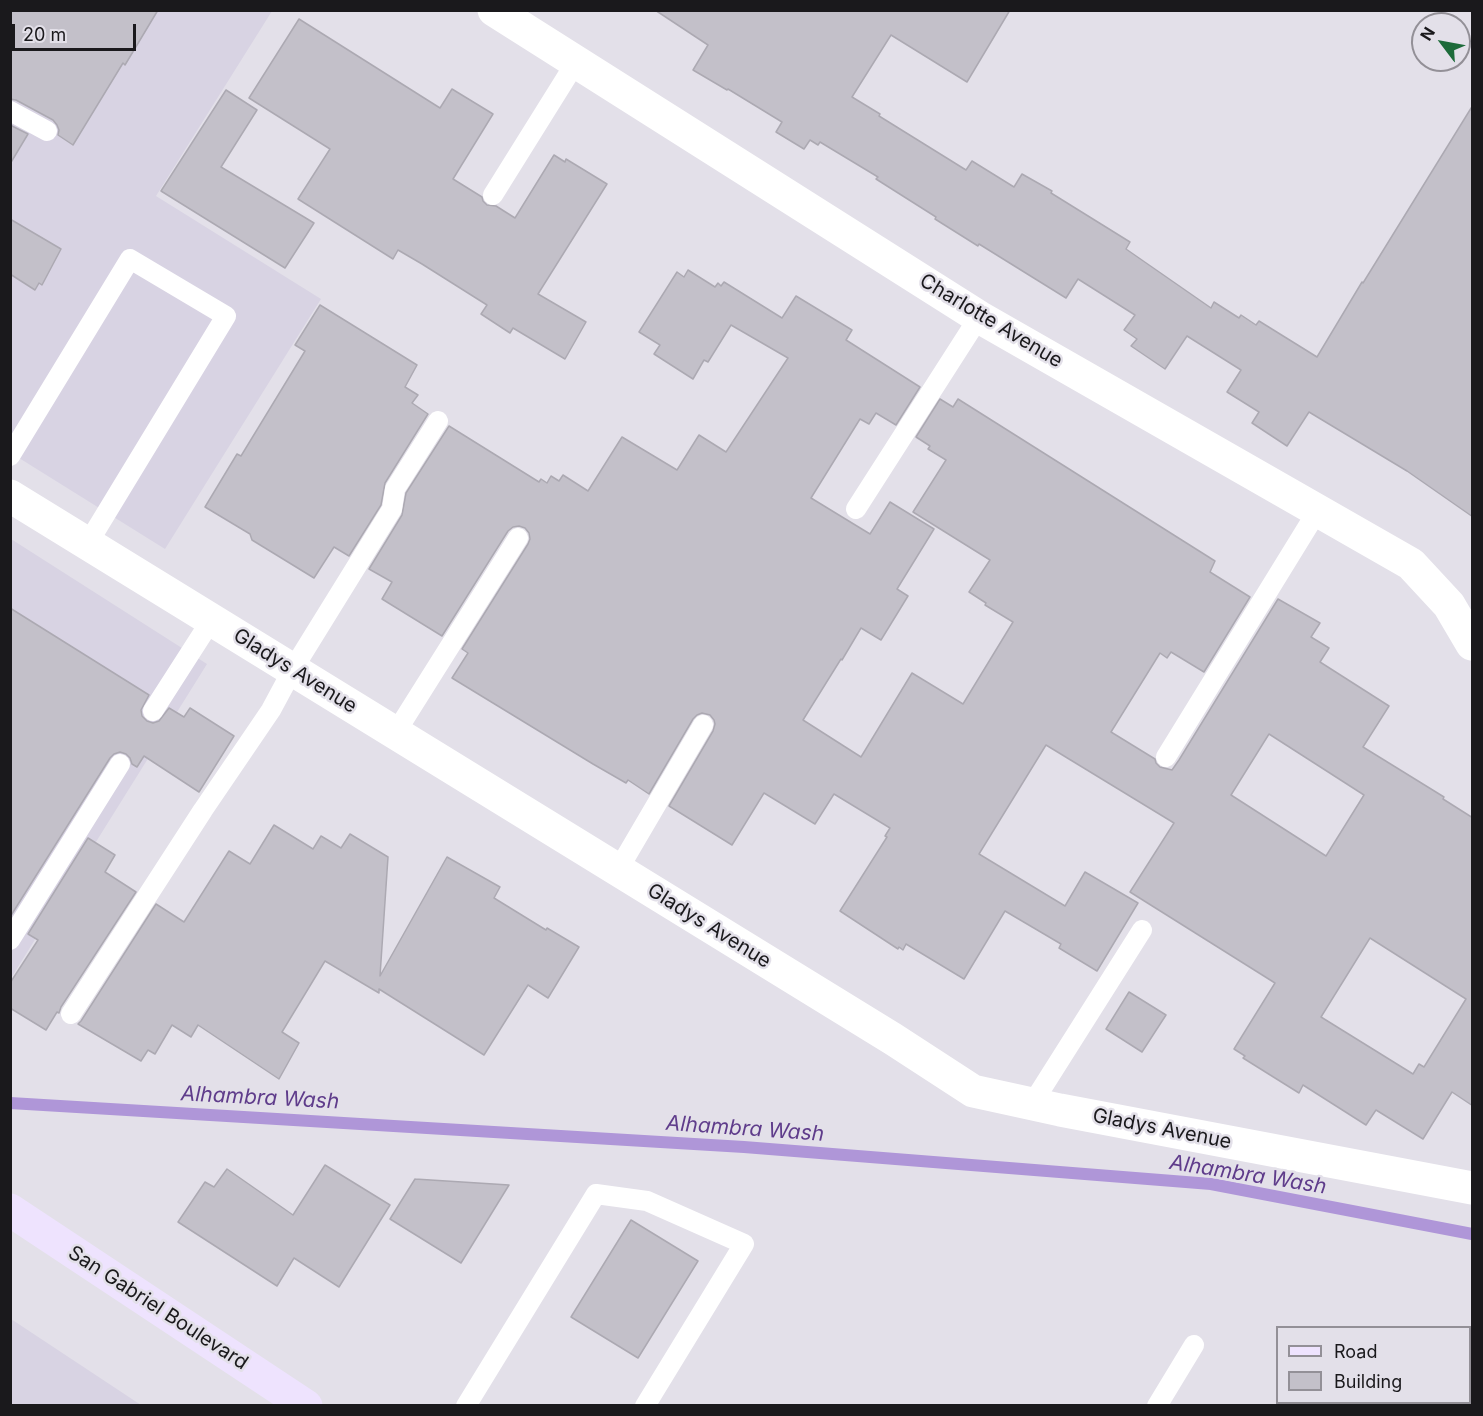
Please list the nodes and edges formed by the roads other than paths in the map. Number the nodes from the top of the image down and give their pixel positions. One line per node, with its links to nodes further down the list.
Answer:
1 (494, 10): 2 (street, Charlotte Avenue)
2 (576, 62): 5 (lane); 6 (street, Charlotte Avenue)
3 (10, 111): 4 (lane)
4 (46, 131)
5 (493, 195)
6 (979, 317): 10 (lane); 11 (street, Charlotte Avenue)
7 (438, 421): 16 (lane)
8 (10, 456): 13 (lane)
9 (10, 496): 13 (street, Gladys Avenue)
10 (856, 509)
11 (1318, 510): 15 (street, Charlotte Avenue); 20 (lane)
12 (518, 538): 19 (lane)
13 (88, 543): 14 (street, Gladys Avenue)
14 (212, 619): 16 (street, Gladys Avenue); 17 (lane)
15 (1473, 644)
16 (293, 669): 19 (street, Gladys Avenue); 25 (lane)
17 (153, 711)
18 (703, 724): 22 (lane)
19 (396, 732): 22 (street, Gladys Avenue)
20 (1166, 757)
21 (120, 764): 24 (lane)
22 (618, 870): 26 (street, Gladys Avenue)
23 (1142, 930): 26 (lane)
24 (10, 940)
25 (71, 1014)
26 (1032, 1104): 27 (street, Gladys Avenue)
27 (1473, 1188)
28 (10, 1210): 30 (main road, San Gabriel Boulevard)
29 (1194, 1345): 33 (lane)
30 (306, 1406)
31 (466, 1406): 32 (lane)
32 (645, 1406)
33 (1157, 1406)

